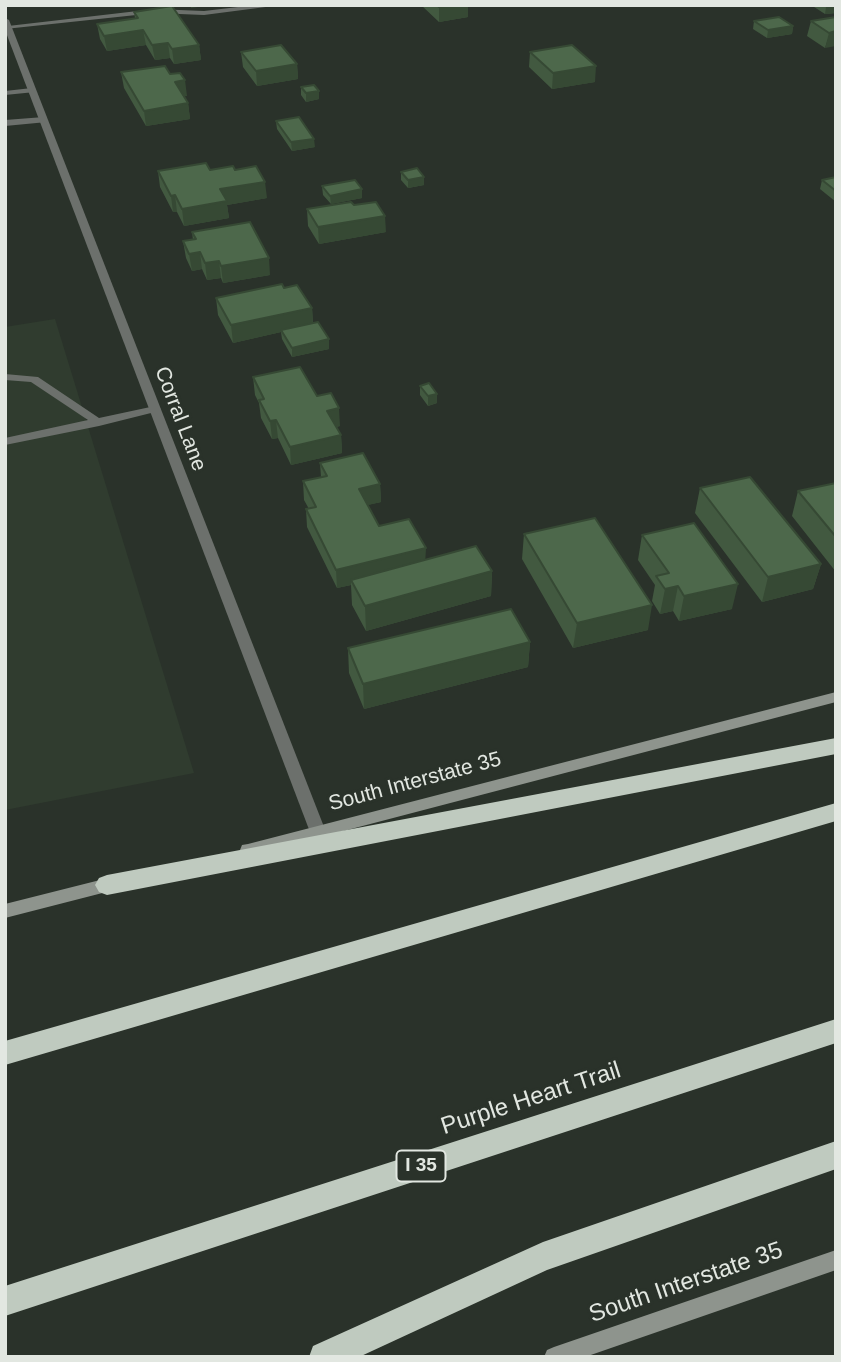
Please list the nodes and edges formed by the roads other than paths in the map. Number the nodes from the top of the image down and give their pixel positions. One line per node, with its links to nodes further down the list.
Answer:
1 (278, 5): 2 (street)
2 (7, 24): 3 (street, Corral Lane)
3 (32, 90): 4 (street); 5 (street, Corral Lane)
4 (5, 93)
5 (44, 120): 6 (street); 8 (street, Corral Lane)
6 (5, 123)
7 (5, 377): 9 (street)
8 (155, 409): 9 (street); 14 (street, Corral Lane)
9 (99, 423): 10 (street)
10 (5, 442)
11 (836, 697): 14 (main road, South Interstate 35)
12 (836, 746): 15 (highway)
13 (836, 812): 18 (highway)
14 (318, 832): 15 (main road, South Interstate 35)
15 (107, 885): 16 (main road, South Interstate 35)
16 (5, 911)
17 (836, 1031): 21 (highway, Purple Heart Trail / I 35)
18 (5, 1054)
19 (836, 1154): 22 (highway)
20 (836, 1260): 23 (main road, South Interstate 35)
21 (5, 1301)
22 (324, 1357)
23 (554, 1357)

